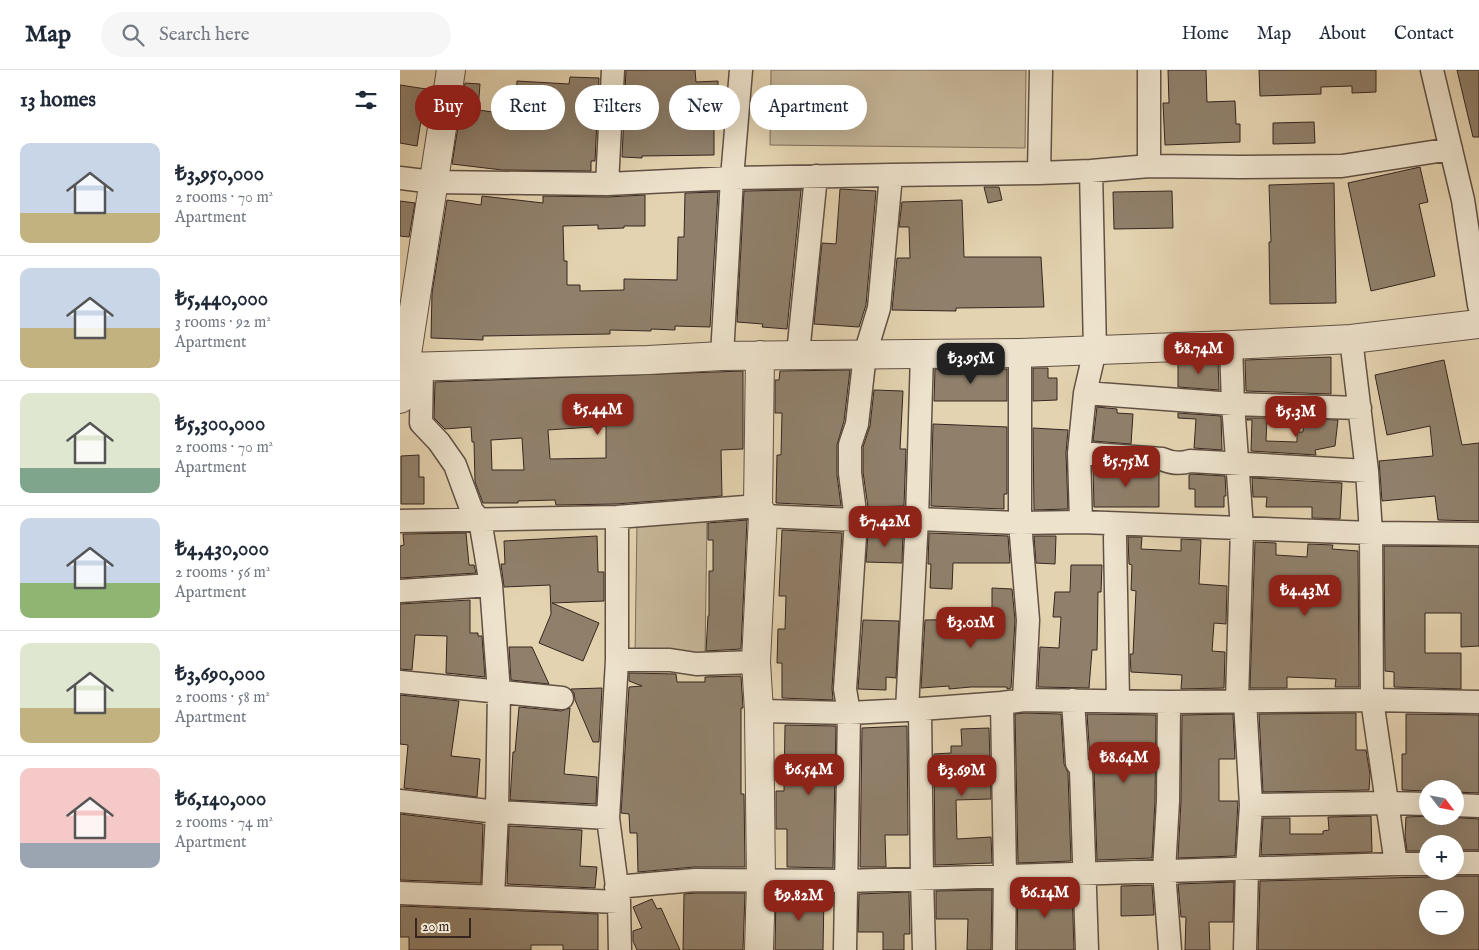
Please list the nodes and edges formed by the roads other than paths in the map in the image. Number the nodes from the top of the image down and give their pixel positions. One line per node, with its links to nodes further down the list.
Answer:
1 (451, 70): 15 (street)
2 (613, 70): 16 (street)
3 (741, 70): 14 (street)
4 (1041, 70): 10 (street)
5 (1149, 70): 8 (street)
6 (1432, 70): 7 (street)
7 (1451, 149): 8 (street); 17 (street)
8 (1149, 166): 9 (street)
9 (1092, 171): 10 (street); 22 (street)
10 (1039, 173): 11 (street)
11 (891, 175): 12 (street); 25 (street)
12 (816, 176): 14 (street); 24 (street)
13 (400, 178): 15 (street)
14 (732, 178): 16 (street); 28 (street)
15 (434, 182): 16 (street); 29 (street)
16 (607, 184)
17 (1471, 198): 18 (street)
18 (1479, 305)
19 (1479, 324): 20 (street)
20 (1351, 339): 21 (street); 33 (street)
21 (1231, 345): 22 (street); 32 (street)
22 (1095, 350): 23 (street); 30 (street)
23 (1020, 353): 26 (street); 44 (street)
24 (798, 354): 25 (street); 27 (street)
25 (865, 354): 26 (street); 41 (street)
26 (922, 354): 39 (street)
27 (760, 355): 28 (street); 37 (street)
28 (722, 356): 29 (street)
29 (414, 367): 31 (street); 40 (street)
30 (1085, 393): 32 (street); 34 (street)
31 (400, 399)
32 (1233, 404): 33 (street); 35 (street)
33 (1360, 408): 36 (street)
34 (1079, 453): 35 (street); 43 (street)
35 (1236, 464): 36 (street); 45 (street)
36 (1367, 470): 46 (street)
37 (761, 511): 38 (street); 41 (street); 52 (street)
38 (617, 517): 40 (street); 51 (street)
39 (917, 519): 41 (street); 44 (street); 63 (street)
40 (480, 520): 42 (street); 49 (street)
41 (856, 520): 65 (street)
42 (400, 521)
43 (1081, 522): 44 (street); 45 (street)
44 (1020, 523): 60 (street)
45 (1242, 528): 46 (street); 59 (street)
46 (1371, 533): 47 (street); 57 (street)
47 (1479, 534)
48 (1115, 538): 58 (street)
49 (491, 585): 50 (street); 54 (street)
50 (400, 591)
51 (617, 660): 52 (street); 73 (street)
52 (756, 662): 64 (street)
53 (400, 682): 54 (street)
54 (499, 692): 55 (street); 72 (street)
55 (562, 698)
56 (1072, 700): 58 (street); 60 (street); 80 (street)
57 (1372, 700): 59 (street); 62 (street); 67 (street)
58 (1118, 701): 61 (street)
59 (1241, 701): 61 (street); 69 (street)
60 (1013, 702): 63 (street); 81 (street)
61 (1170, 702): 79 (street)
62 (1479, 702)
63 (913, 710): 65 (street); 82 (street)
64 (759, 711): 65 (street); 84 (street)
65 (848, 713): 83 (street)
66 (400, 801): 72 (street)
67 (1387, 803): 68 (street); 69 (street); 76 (street)
68 (1419, 804)
69 (1251, 805): 78 (street)
70 (1464, 805): 71 (street)
71 (1479, 806)
72 (497, 812): 73 (street); 87 (street)
73 (608, 818): 86 (street)
74 (1464, 863): 75 (street)
75 (1479, 863)
76 (1396, 864): 77 (street); 78 (street)
77 (1419, 864)
78 (1247, 869): 79 (street); 95 (street)
79 (1164, 871): 80 (street); 94 (street)
80 (1085, 873): 81 (street); 93 (street)
81 (1005, 875): 82 (street); 92 (street)
82 (922, 878): 83 (street); 91 (street)
83 (846, 880): 84 (street); 90 (street)
84 (761, 881): 86 (street); 89 (street)
85 (400, 893): 87 (street)
86 (618, 894): 87 (street); 88 (street)
87 (493, 897)
88 (620, 950)
89 (759, 950)
90 (845, 950)
91 (924, 950)
92 (1004, 950)
93 (1087, 950)
94 (1170, 950)
95 (1245, 950)

